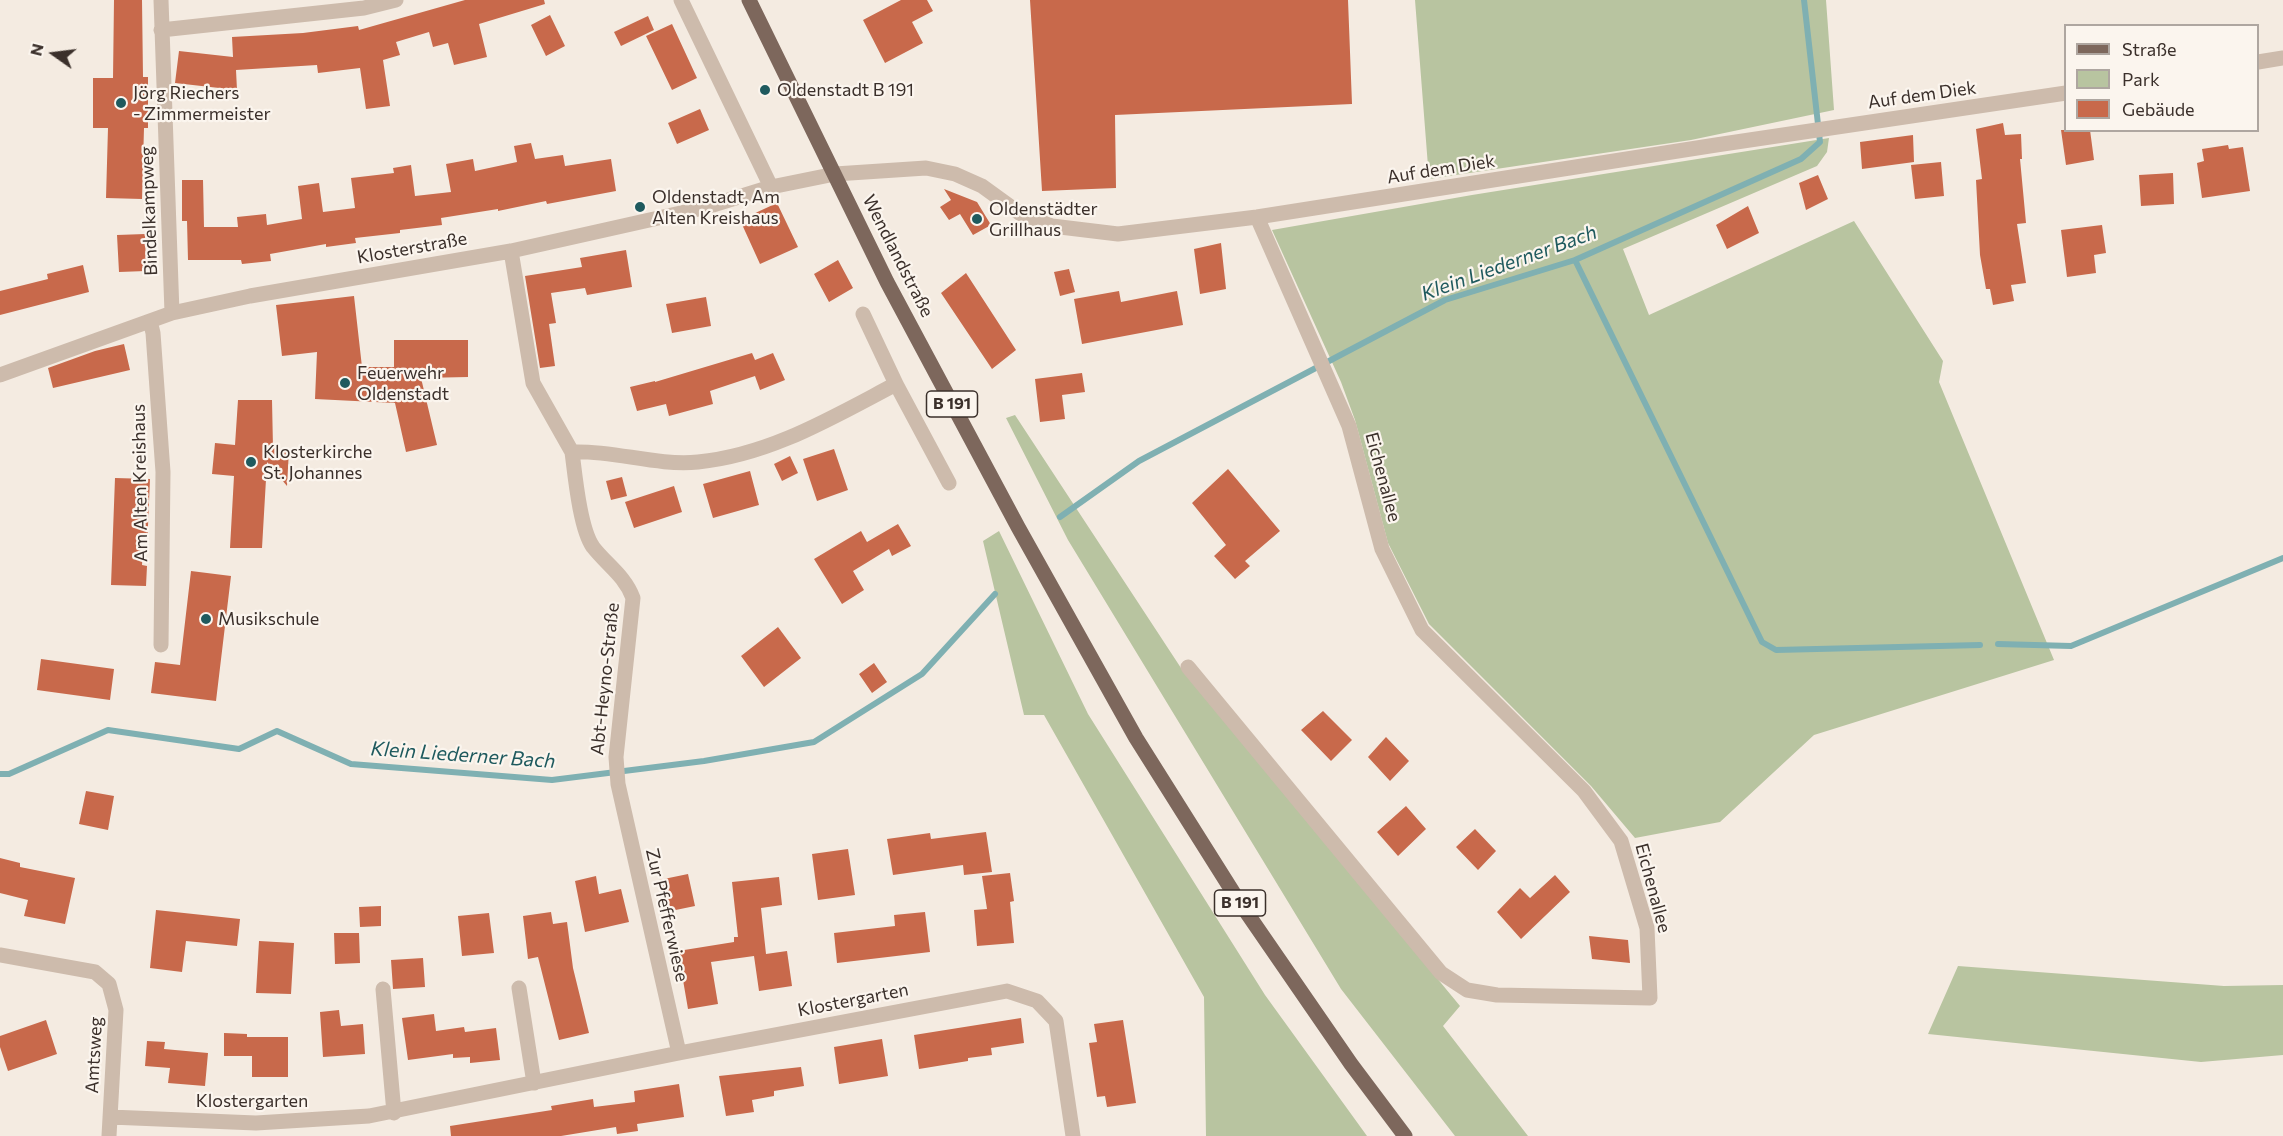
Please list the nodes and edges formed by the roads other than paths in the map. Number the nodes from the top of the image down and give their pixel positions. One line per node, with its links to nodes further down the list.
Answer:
1 (161, 0): 5 (street, Bindelkampweg)
2 (396, 0): 5 (street)
3 (681, 0): 10 (street)
4 (749, 0): 9 (main road, Wendlandstraße / B 191)
5 (161, 30): 13 (street, Bindelkampweg)
6 (2283, 58): 7 (street)
7 (2259, 62)
8 (2064, 93): 11 (street, Auf dem Diek)
9 (835, 174): 10 (street, Klosterstraße); 11 (street, Auf dem Diek); 32 (main road, Wendlandstraße / B 191)
10 (771, 187): 12 (street, Klosterstraße)
11 (1257, 217): 21 (street, Eichenallee)
12 (511, 251): 13 (street, Klosterstraße); 18 (street)
13 (172, 313): 15 (street, Klosterstraße)
14 (863, 314): 17 (street)
15 (150, 321): 16 (street, Klosterstraße); 20 (street, Am Alten Kreishaus)
16 (0, 375)
17 (896, 384): 18 (street); 19 (street)
18 (572, 452): 22 (street, Abt-Heyno-Straße)
19 (949, 483)
20 (161, 645)
21 (1188, 667)
22 (618, 784): 26 (street, Zur Pfefferwiese)
23 (0, 955): 29 (street, Amtsweg)
24 (519, 988): 27 (street)
25 (383, 989): 28 (street)
26 (679, 1053): 27 (street, Klostergarten); 31 (street, Klostergarten)
27 (534, 1083): 28 (street, Klostergarten)
28 (394, 1113): 29 (street, Klostergarten)
29 (110, 1117): 30 (street, Amtsweg)
30 (109, 1136)
31 (1073, 1136)
32 (1405, 1136)

